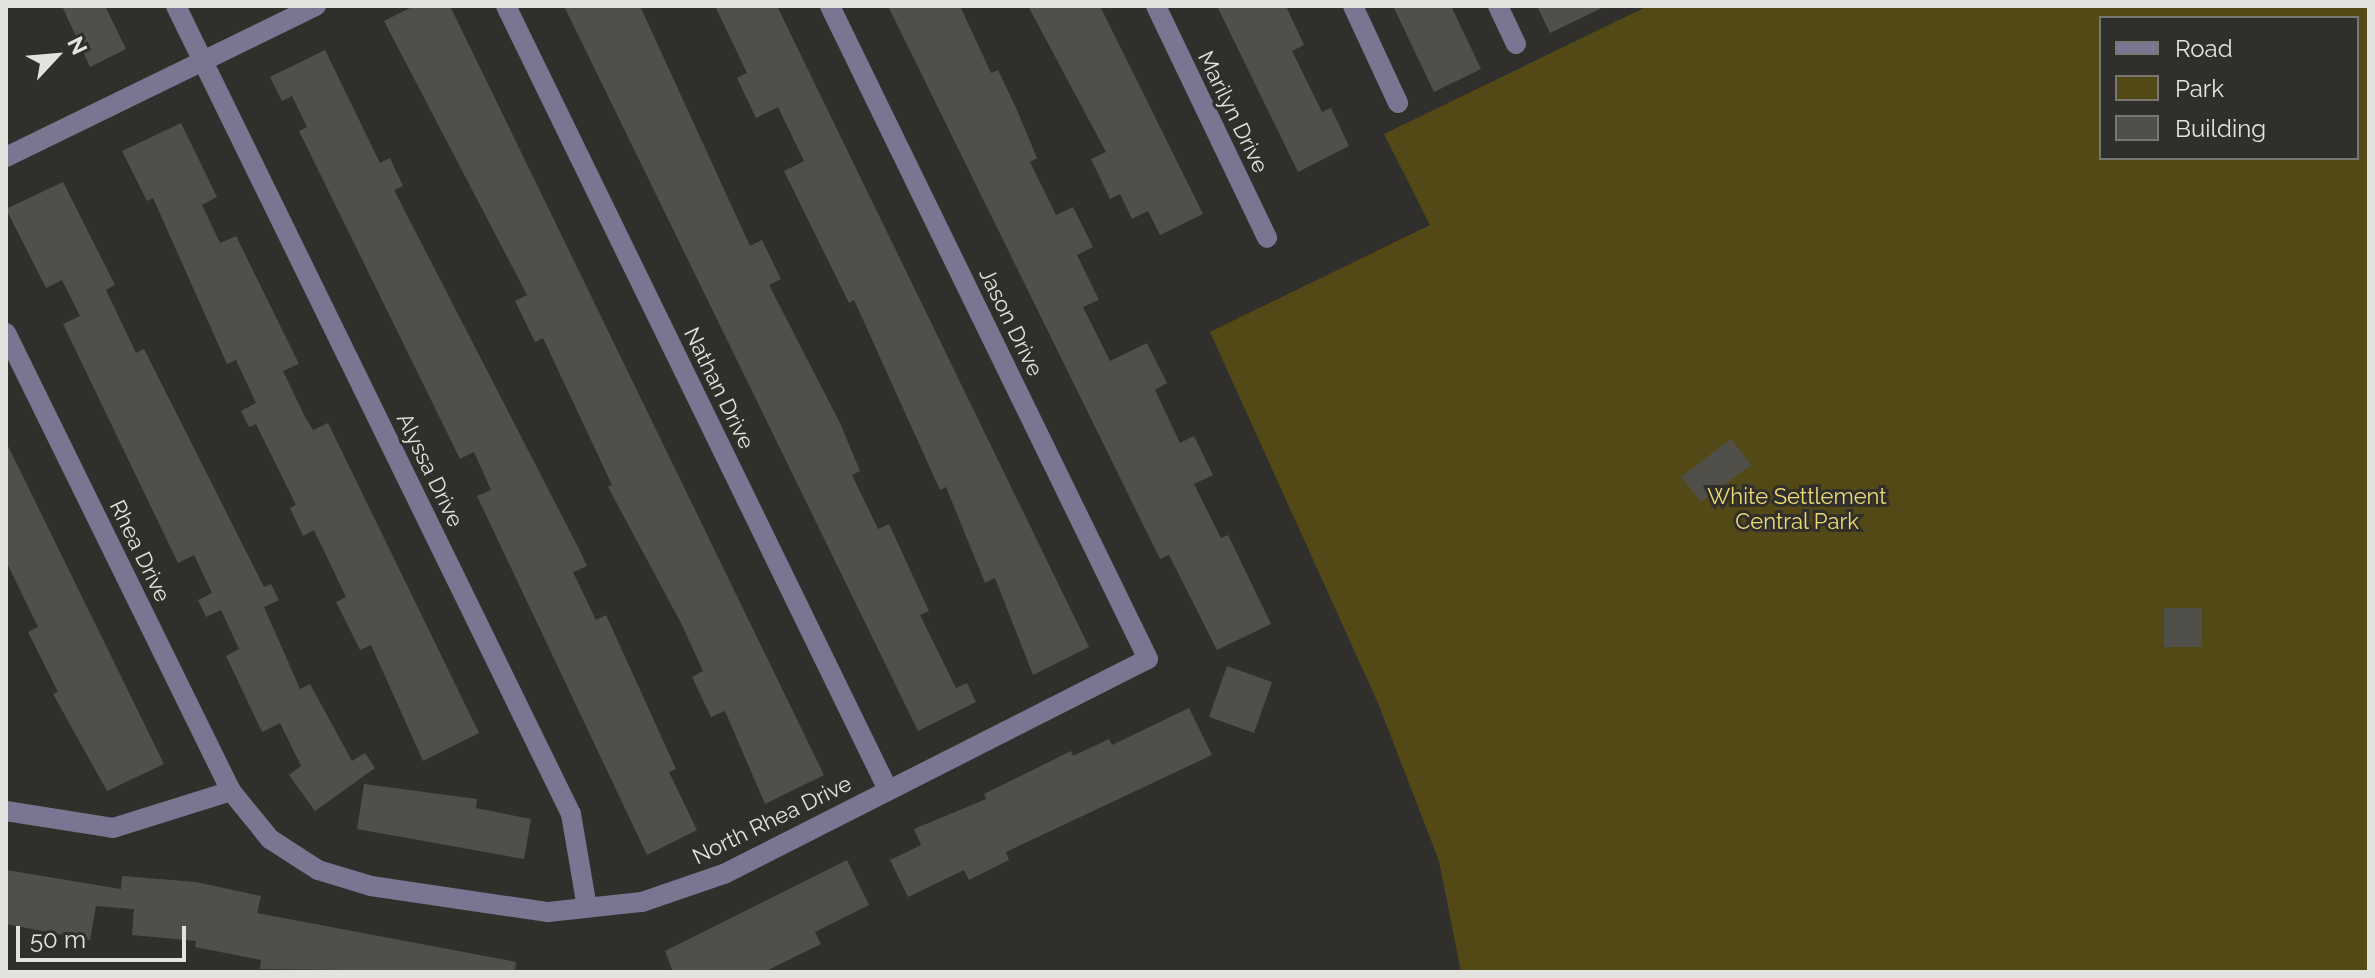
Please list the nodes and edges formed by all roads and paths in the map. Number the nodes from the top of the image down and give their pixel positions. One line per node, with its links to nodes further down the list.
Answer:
1 (176, 6): 9 (street, Alyssa Drive)
2 (316, 6): 9 (street)
3 (506, 6): 15 (street, Nathan Drive)
4 (830, 6): 14 (street, Jason Drive)
5 (1156, 6): 12 (street, Marilyn Drive)
6 (1353, 6): 10 (street)
7 (1498, 6): 8 (street)
8 (1516, 44)
9 (203, 61): 11 (street); 18 (street, Alyssa Drive)
10 (1398, 103)
11 (6, 157)
12 (1267, 238)
13 (6, 333): 16 (street, Rhea Drive)
14 (1148, 659): 15 (street, North Rhea Drive)
15 (888, 790): 18 (street, North Rhea Drive)
16 (231, 791): 17 (street); 18 (street, North Rhea Drive)
17 (6, 811)
18 (587, 908)

